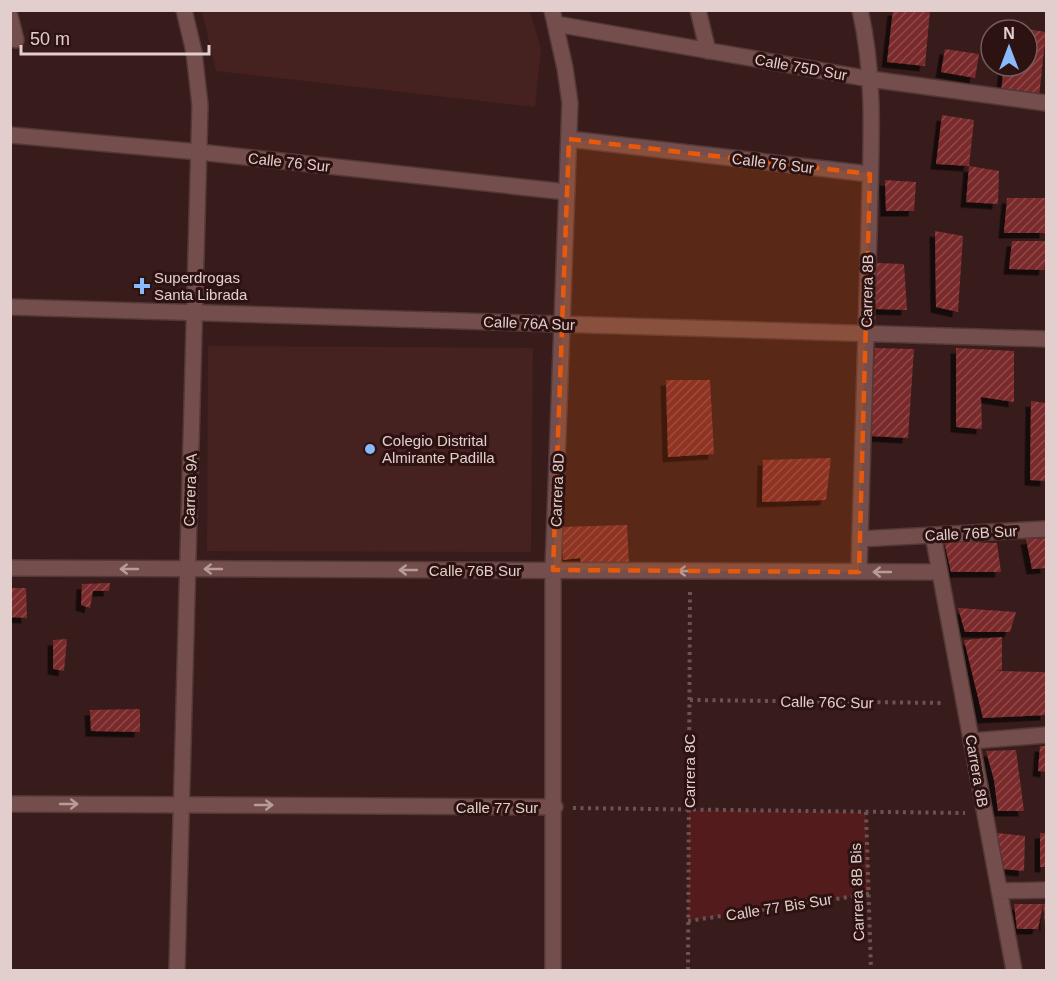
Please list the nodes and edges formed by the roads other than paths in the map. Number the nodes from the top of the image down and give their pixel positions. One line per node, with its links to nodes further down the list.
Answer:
1 (184, 10): 12 (street, Carrera 9A)
2 (698, 10): 7 (street)
3 (860, 10): 8 (street, Carrera 8B)
4 (10, 16): 6 (street)
5 (554, 17): 7 (street, Calle 75D Sur); 11 (street, Carrera 8D)
6 (16, 40)
7 (708, 51): 8 (street, Calle 75D Sur)
8 (870, 79): 9 (street, Calle 75D Sur); 13 (street, Carrera 8B)
9 (1047, 103)
10 (10, 135): 12 (street, Calle 76 Sur)
11 (569, 139): 13 (street, Calle 76 Sur); 14 (street, Carrera 8D)
12 (199, 152): 14 (street, Calle 76 Sur); 16 (street, Carrera 9A)
13 (870, 174): 18 (street, Carrera 8B)
14 (567, 192): 17 (street, Carrera 8D)
15 (10, 307): 16 (street, Calle 76A Sur)
16 (195, 313): 17 (street, Calle 76A Sur); 24 (street, Carrera 9A)
17 (563, 324): 18 (street, Calle 76A Sur); 25 (street, Carrera 8D)
18 (866, 334): 19 (street, Calle 76A Sur); 22 (street, Carrera 8B)
19 (1047, 339)
20 (1047, 529): 21 (street, Calle 76B Sur)
21 (933, 535): 22 (street, Calle 76B Sur); 27 (street, Carrera 8B)
22 (860, 539): 26 (street, Carrera 8B)
23 (10, 568): 24 (street, Calle 76B Sur, one-way to 23)
24 (188, 569): 25 (street, Calle 76B Sur, one-way to 24); 31 (street, Carrera 9A)
25 (553, 570): 26 (street, Calle 76B Sur, one-way to 25); 32 (street, Carrera 8D)
26 (859, 572): 27 (street, Calle 76B Sur, one-way to 26)
27 (940, 572): 29 (street, Carrera 8B)
28 (1047, 735): 29 (street)
29 (971, 741): 34 (street, Carrera 8B)
30 (10, 804): 31 (street, Calle 77 Sur, one-way to 31)
31 (181, 805): 32 (street, Calle 77 Sur, one-way to 32); 35 (street, Carrera 9A)
32 (555, 807): 36 (street, Carrera 8D)
33 (1047, 890): 34 (street)
34 (999, 891): 37 (street, Carrera 8B)
35 (177, 970)
36 (553, 970)
37 (1014, 970)

